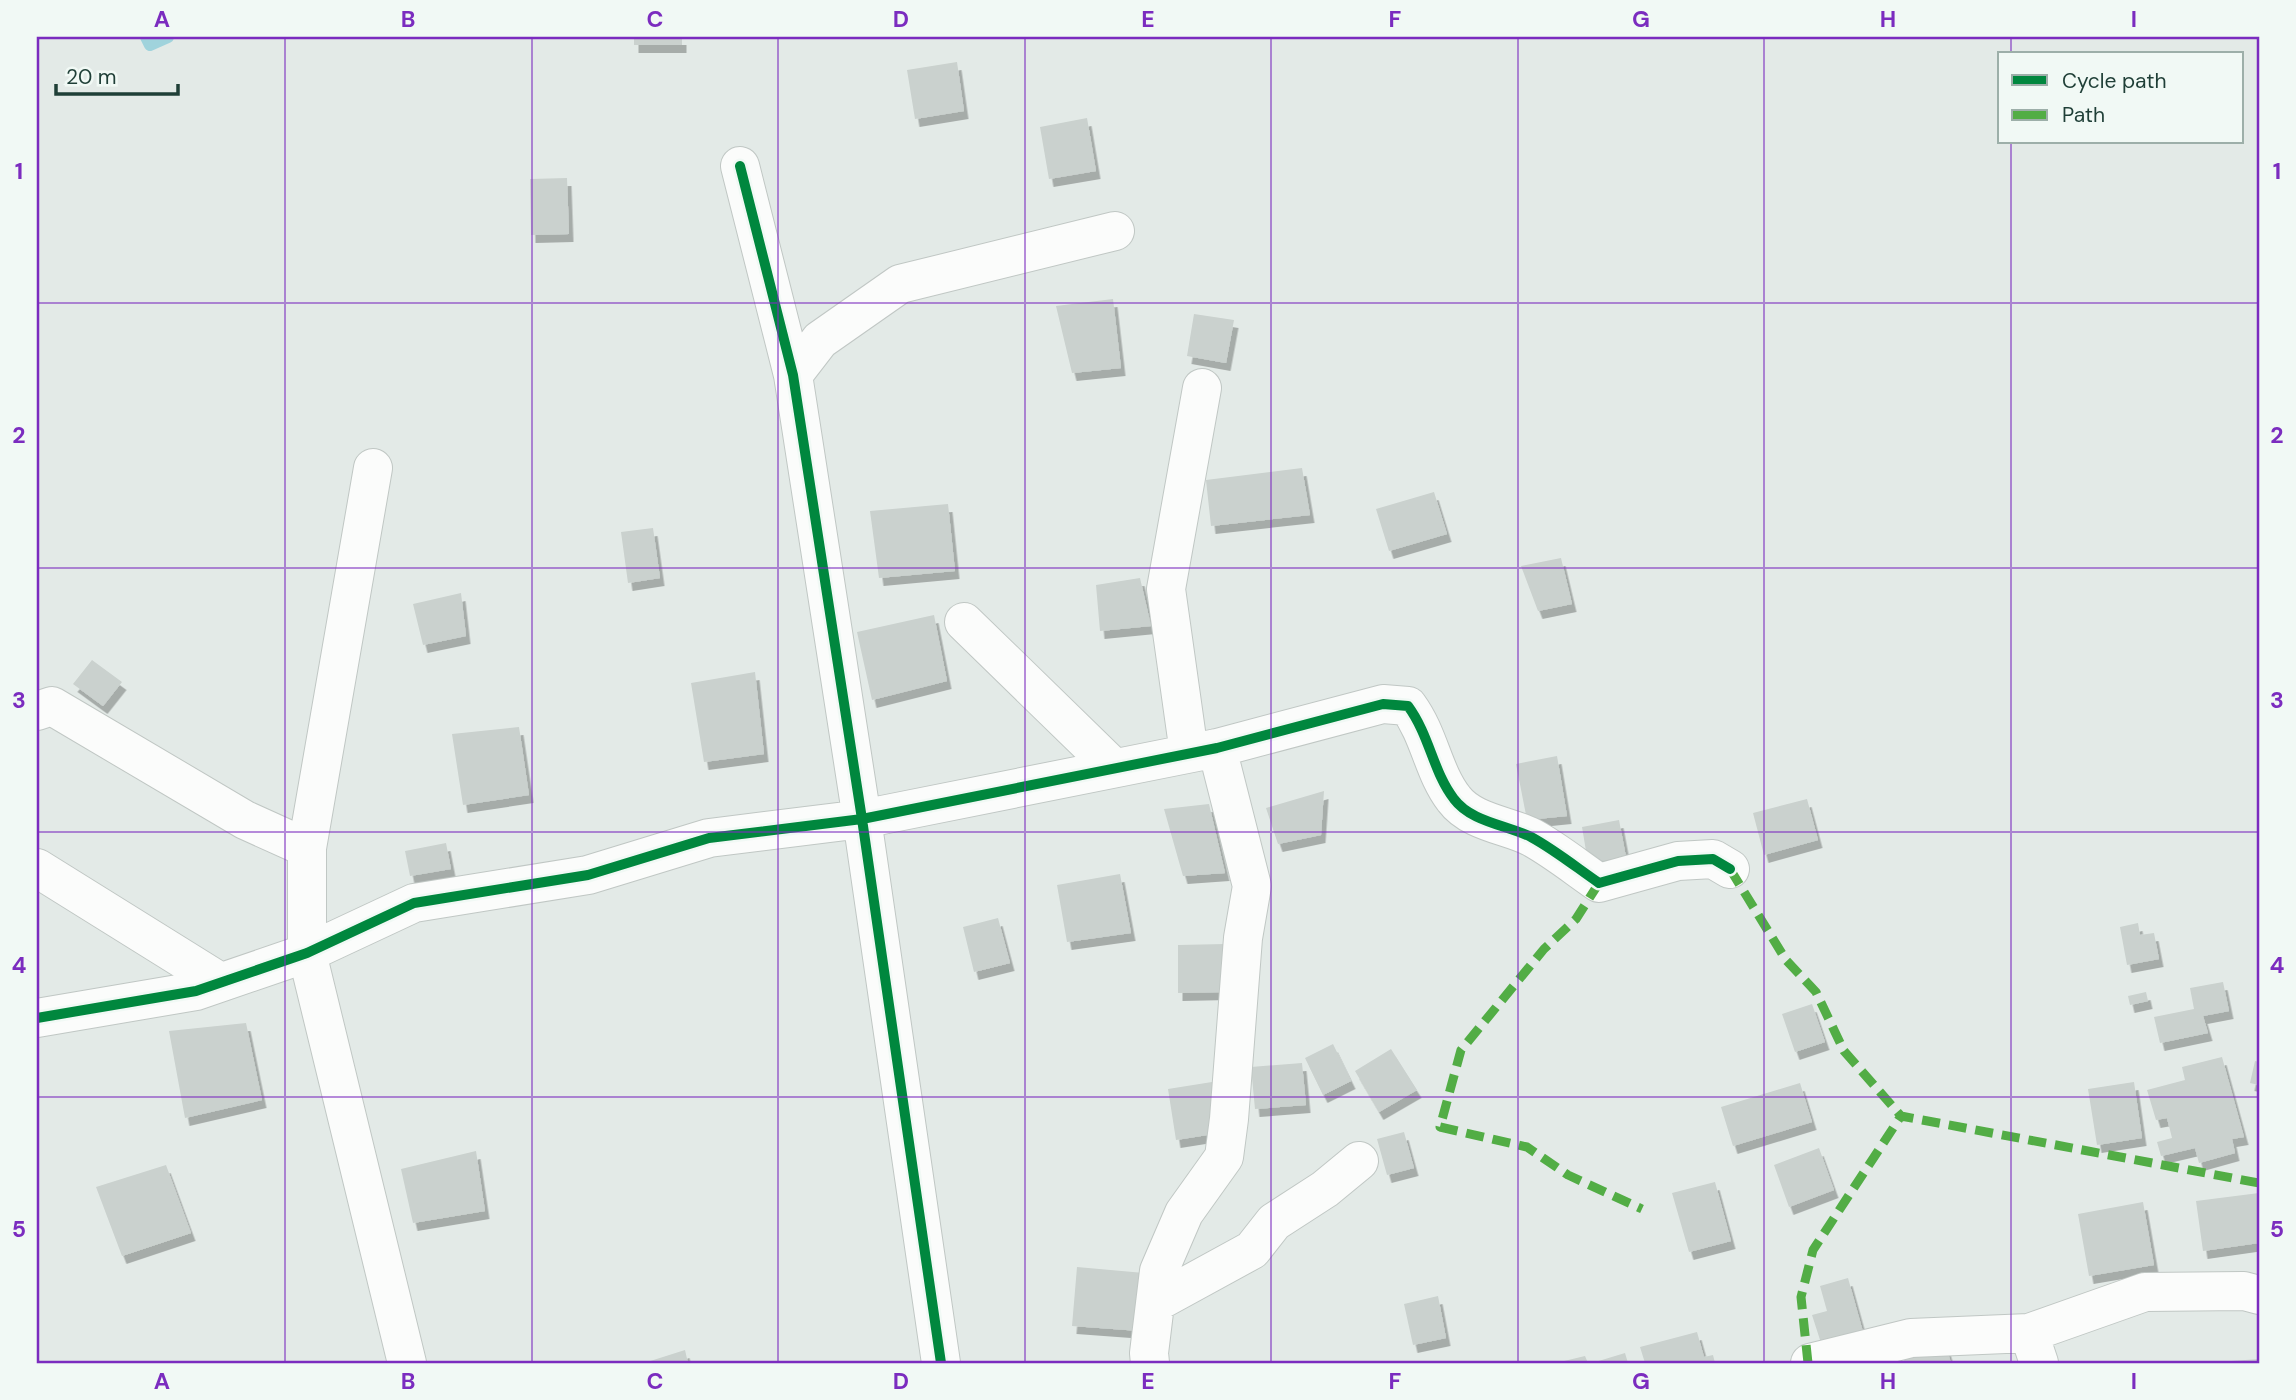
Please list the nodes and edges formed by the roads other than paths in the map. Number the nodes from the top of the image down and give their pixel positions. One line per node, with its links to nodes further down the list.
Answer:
1 (740, 166): 3 (street)
2 (1115, 231): 3 (street)
3 (793, 375): 10 (street)
4 (1202, 388): 8 (street)
5 (373, 468): 11 (street)
6 (964, 622): 9 (street)
7 (37, 711): 11 (street)
8 (1203, 751): 9 (street); 13 (street); 19 (street)
9 (1114, 768): 10 (street)
10 (862, 819): 14 (street); 22 (street)
11 (307, 848): 14 (street)
12 (37, 868): 15 (street)
13 (1730, 869)
14 (307, 953): 15 (street); 21 (street)
15 (220, 982): 16 (street)
16 (37, 1018)
17 (1359, 1161): 19 (street)
18 (2254, 1288): 20 (street)
19 (1155, 1303): 23 (street)
20 (2034, 1348): 24 (street)
21 (407, 1363)
22 (941, 1363)
23 (1150, 1363)
24 (1810, 1363)

